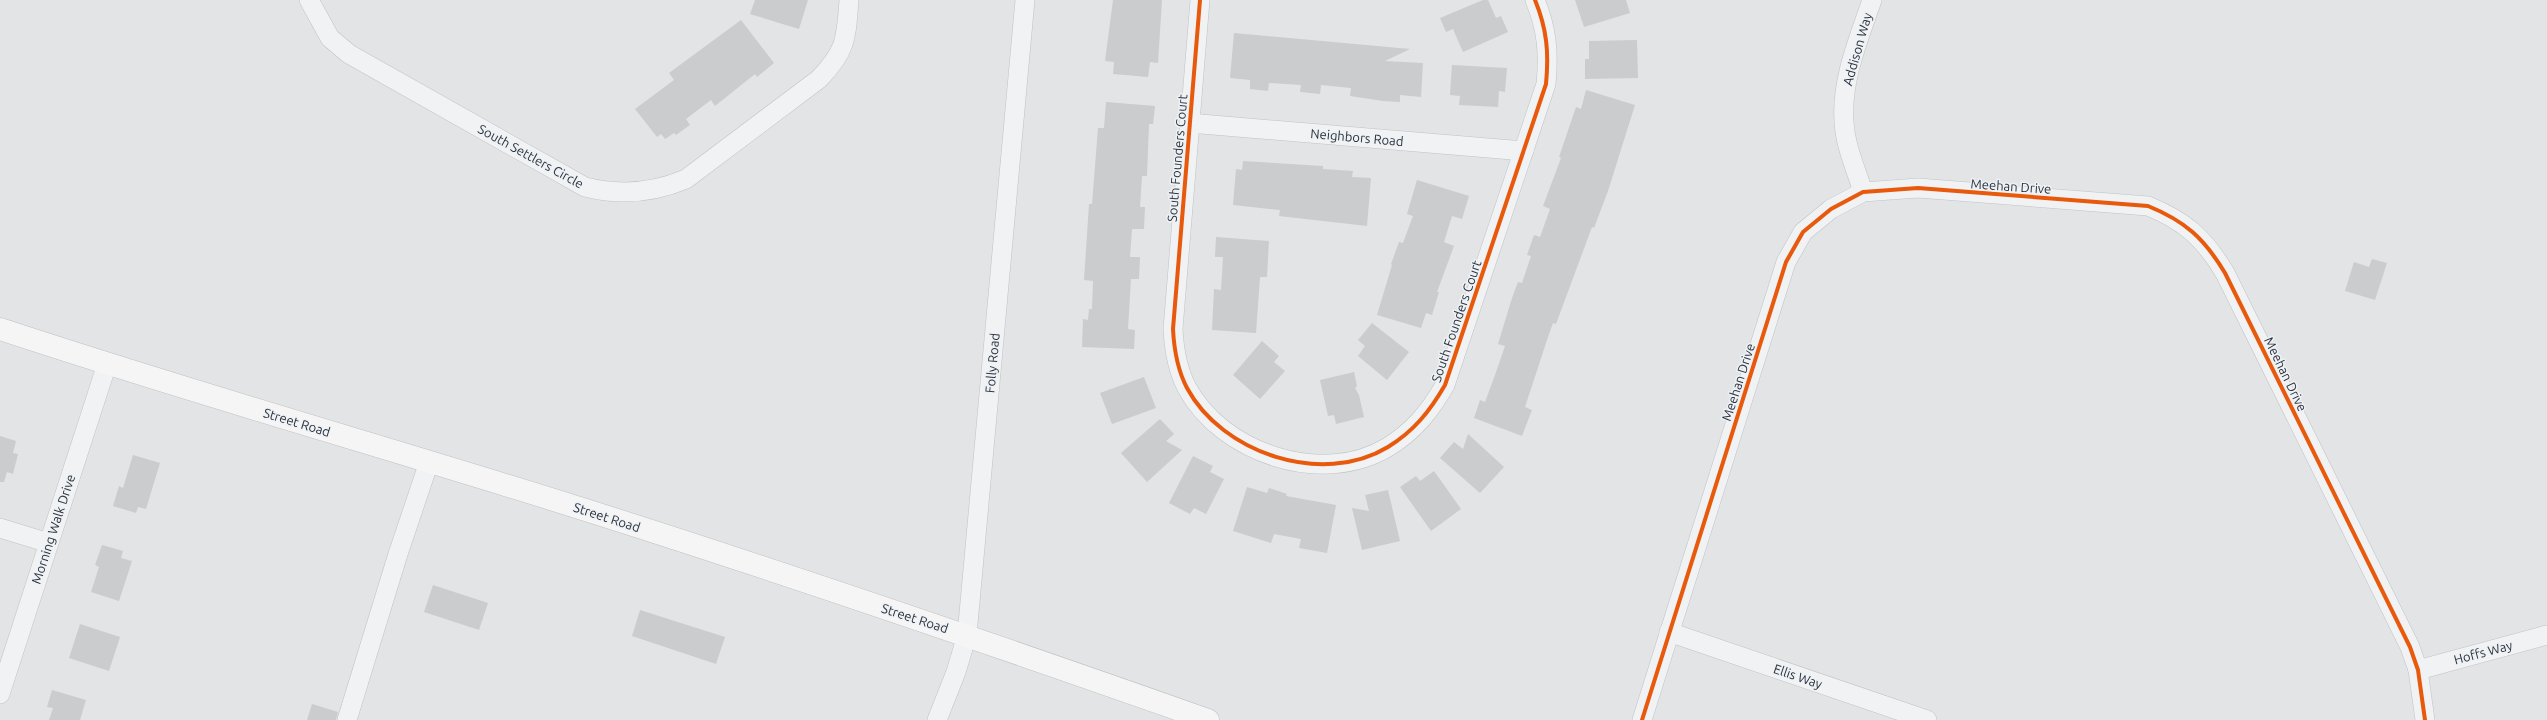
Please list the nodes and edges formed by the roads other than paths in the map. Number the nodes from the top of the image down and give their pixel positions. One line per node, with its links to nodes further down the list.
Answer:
1 (309, 0): 2 (street, South Settlers Circle)
2 (849, 0)
3 (1024, 0): 16 (street, Folly Road)
4 (1200, 0): 7 (street, South Founders Court)
5 (1535, 0): 8 (street, South Founders Court)
6 (1872, 0): 9 (street, Addison Way)
7 (1189, 123): 8 (street, Neighbors Road); 8 (street, South Founders Court)
8 (1524, 151)
9 (1863, 192): 15 (street, Meehan Drive); 18 (street, Meehan Drive)
10 (0, 329): 11 (main road, Street Road)
11 (107, 364): 12 (main road, Street Road); 14 (street, Morning Walk Drive)
12 (429, 462): 16 (main road, Street Road); 20 (street)
13 (0, 528): 14 (street)
14 (49, 543): 19 (street, Morning Walk Drive)
15 (1669, 632): 23 (street, Meehan Drive); 24 (street, Ellis Way)
16 (967, 635): 21 (street, Folly Road); 22 (main road, Street Road)
17 (2547, 635): 18 (street, Hoffs Way)
18 (2418, 670): 25 (street, Meehan Drive)
19 (0, 694)
20 (347, 720)
21 (936, 720)
22 (1208, 720)
23 (1642, 720)
24 (1927, 720)
25 (2425, 720)

